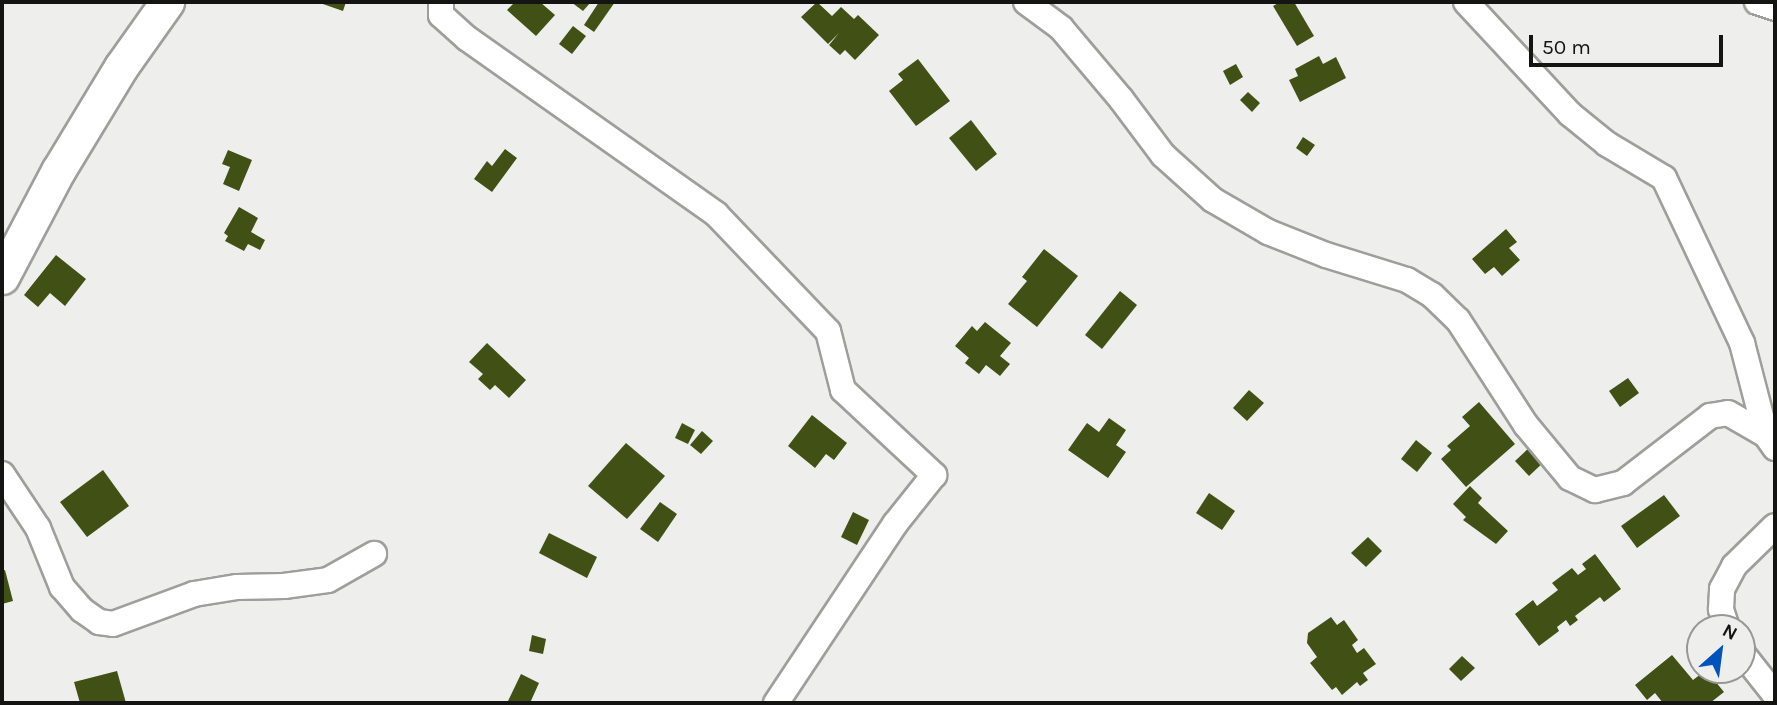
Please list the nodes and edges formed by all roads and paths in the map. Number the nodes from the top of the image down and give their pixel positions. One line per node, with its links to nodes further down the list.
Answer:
1 (167, 2): 7 (street)
2 (441, 2): 15 (street)
3 (1026, 2): 8 (street)
4 (1466, 2): 8 (street)
5 (1756, 2): 6 (street)
6 (1775, 8)
7 (2, 276)
8 (1771, 442)
9 (2, 474): 11 (street)
10 (1775, 526): 12 (street)
11 (374, 554)
12 (1723, 614)
13 (1756, 671): 14 (street)
14 (1775, 695)
15 (776, 703)

